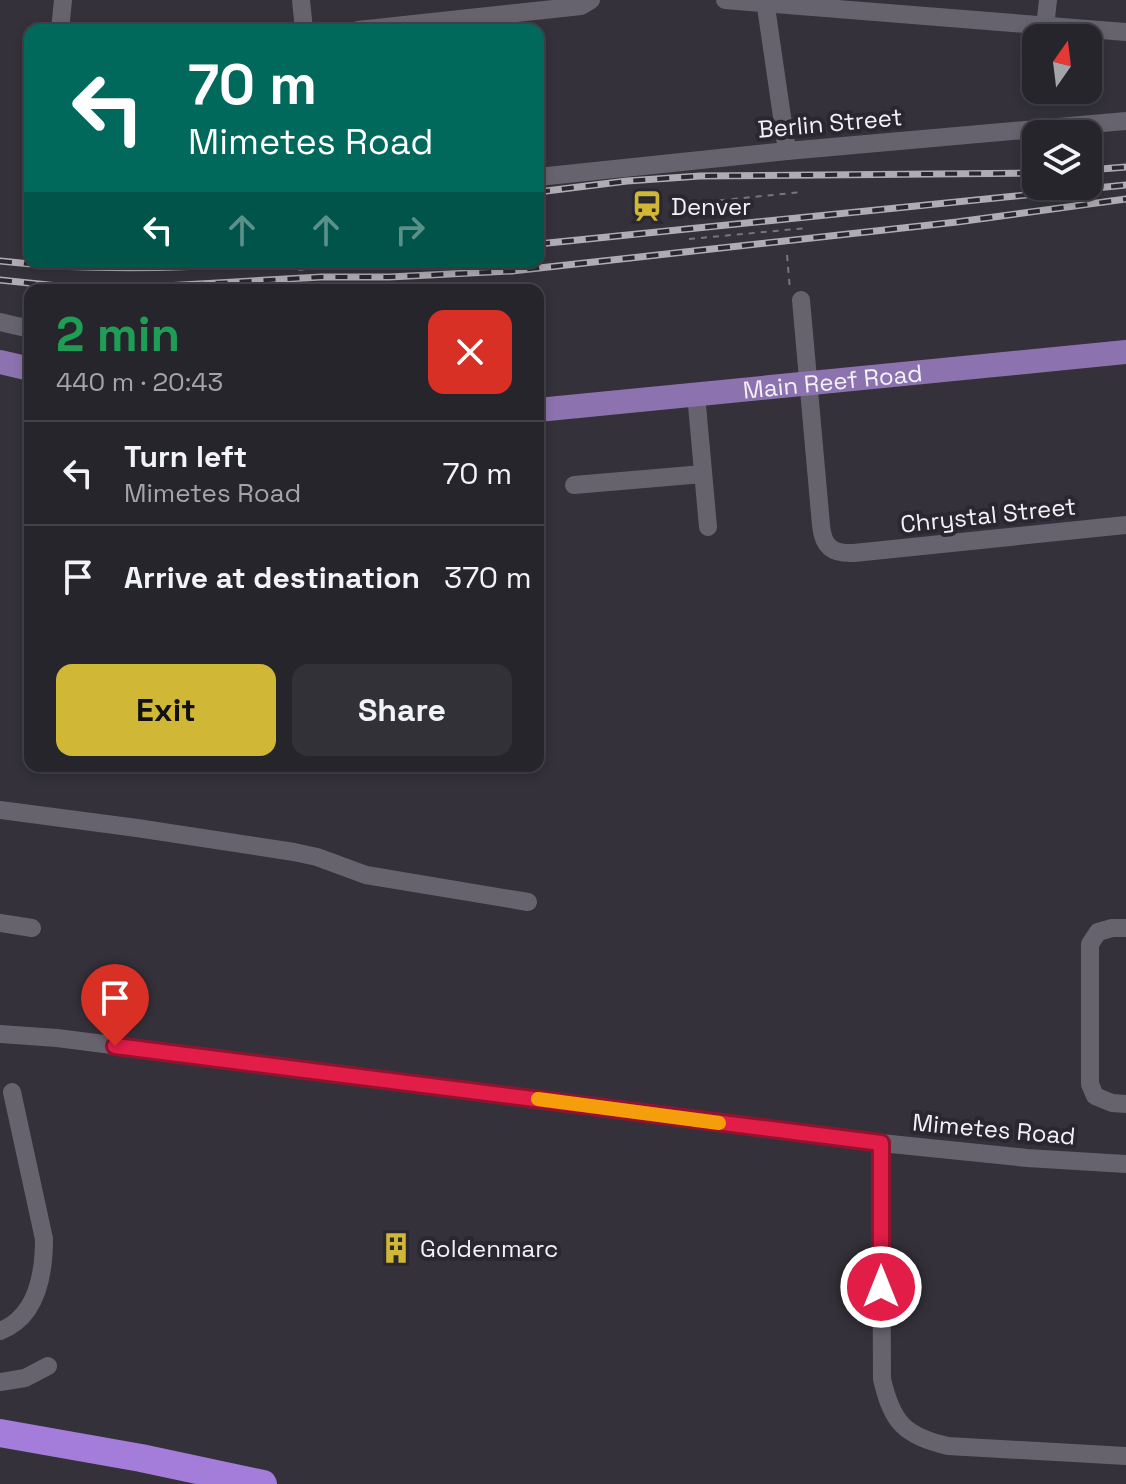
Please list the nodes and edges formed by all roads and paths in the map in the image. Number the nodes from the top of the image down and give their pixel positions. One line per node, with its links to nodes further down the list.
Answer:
1 (63, 0): 9 (street)
2 (301, 0): 10 (street)
3 (591, 0): 7 (street)
4 (725, 0): 6 (street)
5 (1048, 0): 13 (street)
6 (765, 2): 8 (street); 17 (street)
7 (525, 6): 11 (street)
8 (914, 8): 12 (street)
9 (61, 24)
10 (303, 24)
11 (400, 24)
12 (1024, 24)
13 (1045, 24)
14 (1102, 31): 15 (street)
15 (1126, 32)
16 (1126, 121): 17 (street, Berlin Street)
17 (787, 151): 18 (street, Berlin Street)
18 (544, 176)
19 (802, 192): 20 (path)
20 (684, 204)
21 (807, 228): 22 (path)
22 (689, 239)
23 (787, 255): 24 (path)
24 (801, 300): 30 (street)
25 (0, 322): 26 (street)
26 (24, 328)
27 (1126, 352): 30 (main road, Main Reef Road)
28 (0, 362): 29 (main road)
29 (24, 368)
30 (807, 383): 31 (main road, Main Reef Road); 35 (street, Chrystal Street)
31 (696, 394): 32 (main road, Main Reef Road); 33 (street)
32 (544, 409)
33 (703, 474): 34 (street); 36 (street)
34 (574, 485)
35 (1126, 525)
36 (708, 527)
37 (0, 810): 38 (street)
38 (528, 902)
39 (0, 923): 40 (street)
40 (32, 928)
41 (1126, 928): 44 (street)
42 (0, 1034): 45 (street, Mimetes Road)
43 (12, 1092): 47 (street)
44 (1126, 1104)
45 (881, 1143): 46 (street, Mimetes Road); 52 (street)
46 (1126, 1164)
47 (0, 1331)
48 (48, 1366): 49 (street)
49 (0, 1382)
50 (0, 1433): 54 (highway)
51 (0, 1453): 53 (highway)
52 (1126, 1456)
53 (237, 1484)
54 (263, 1484)

